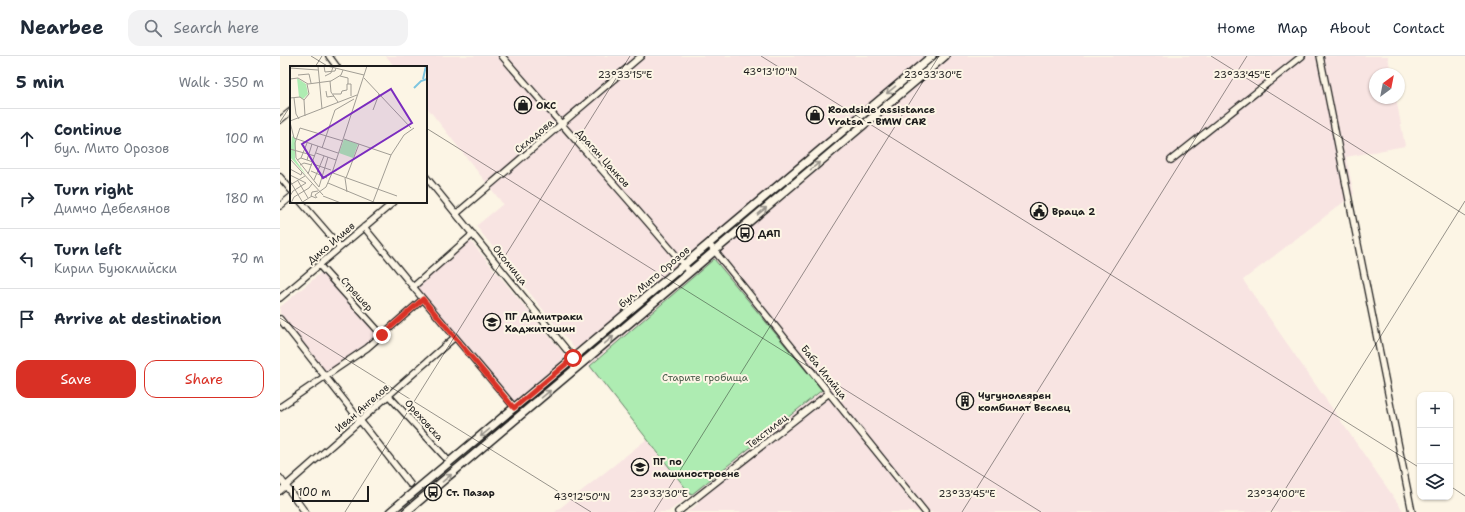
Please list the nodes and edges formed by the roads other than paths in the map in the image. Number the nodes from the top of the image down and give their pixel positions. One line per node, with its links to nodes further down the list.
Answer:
1 (329, 56): 8 (street)
2 (502, 56): 11 (street, Драган Цанков)
3 (641, 56): 11 (street, Складова)
4 (932, 56): 23 (main road, бул. Мито Орозов, one-way to 23)
5 (945, 56): 25 (main road, бул. Мито Орозов, one-way to 5)
6 (1302, 56): 12 (street)
7 (1320, 56): 54 (street)
8 (337, 66)
9 (290, 112): 10 (street)
10 (280, 120)
11 (561, 124): 20 (street, Складова); 27 (street, Драган Цанков)
12 (1171, 160)
13 (280, 178): 15 (street)
14 (427, 178): 20 (street, Околчица)
15 (290, 189)
16 (290, 198): 19 (street)
17 (302, 203): 24 (street)
18 (393, 203): 21 (street, Дико Илиев)
19 (280, 206)
20 (456, 214): 22 (street, Околчица)
21 (364, 227): 24 (street, Дико Илиев); 29 (street)
22 (473, 234): 29 (street); 35 (street, Околчица)
23 (709, 244): 25 (street, Баба Илийца); 27 (main road, бул. Мито Орозов)
24 (340, 247): 26 (street, Дико Илиев)
25 (715, 251): 28 (main road, бул. Мито Орозов); 38 (street, Баба Илийца)
26 (319, 265): 30 (street, Дико Илиев); 33 (street, Стрешер)
27 (684, 265): 28 (street, Драган Цанков); 35 (main road, бул. Мито Орозов)
28 (690, 272): 36 (main road, бул. Мито Орозов, one-way to 28)
29 (413, 287): 31 (street)
30 (281, 296)
31 (423, 299): 33 (street); 34 (street)
32 (280, 319): 37 (street)
33 (382, 335): 37 (street)
34 (455, 337): 39 (street, Иван Ангелов); 41 (street)
35 (573, 358): 36 (street, Околчица); 41 (main road, бул. Мито Орозов)
36 (579, 365): 51 (main road, бул. Мито Орозов, one-way to 36)
37 (325, 377): 40 (street); 42 (street)
38 (829, 393): 52 (street, Текстилец); 53 (street, Баба Илийца)
39 (389, 396): 42 (street, Иван Ангелов); 43 (street, Ореховска)
40 (280, 407)
41 (514, 408): 48 (main road, бул. Мито Орозов, one-way to 48)
42 (360, 421): 45 (street); 46 (street, Иван Ангелов)
43 (445, 457)
44 (280, 478): 46 (street)
45 (410, 484)
46 (286, 486): 47 (street, Иван Ангелов); 49 (street)
47 (280, 491)
48 (398, 506): 50 (main road, бул. Мито Орозов); 51 (street)
49 (305, 512)
50 (390, 512)
51 (405, 512)
52 (678, 512)
53 (925, 512)
54 (1412, 512)

